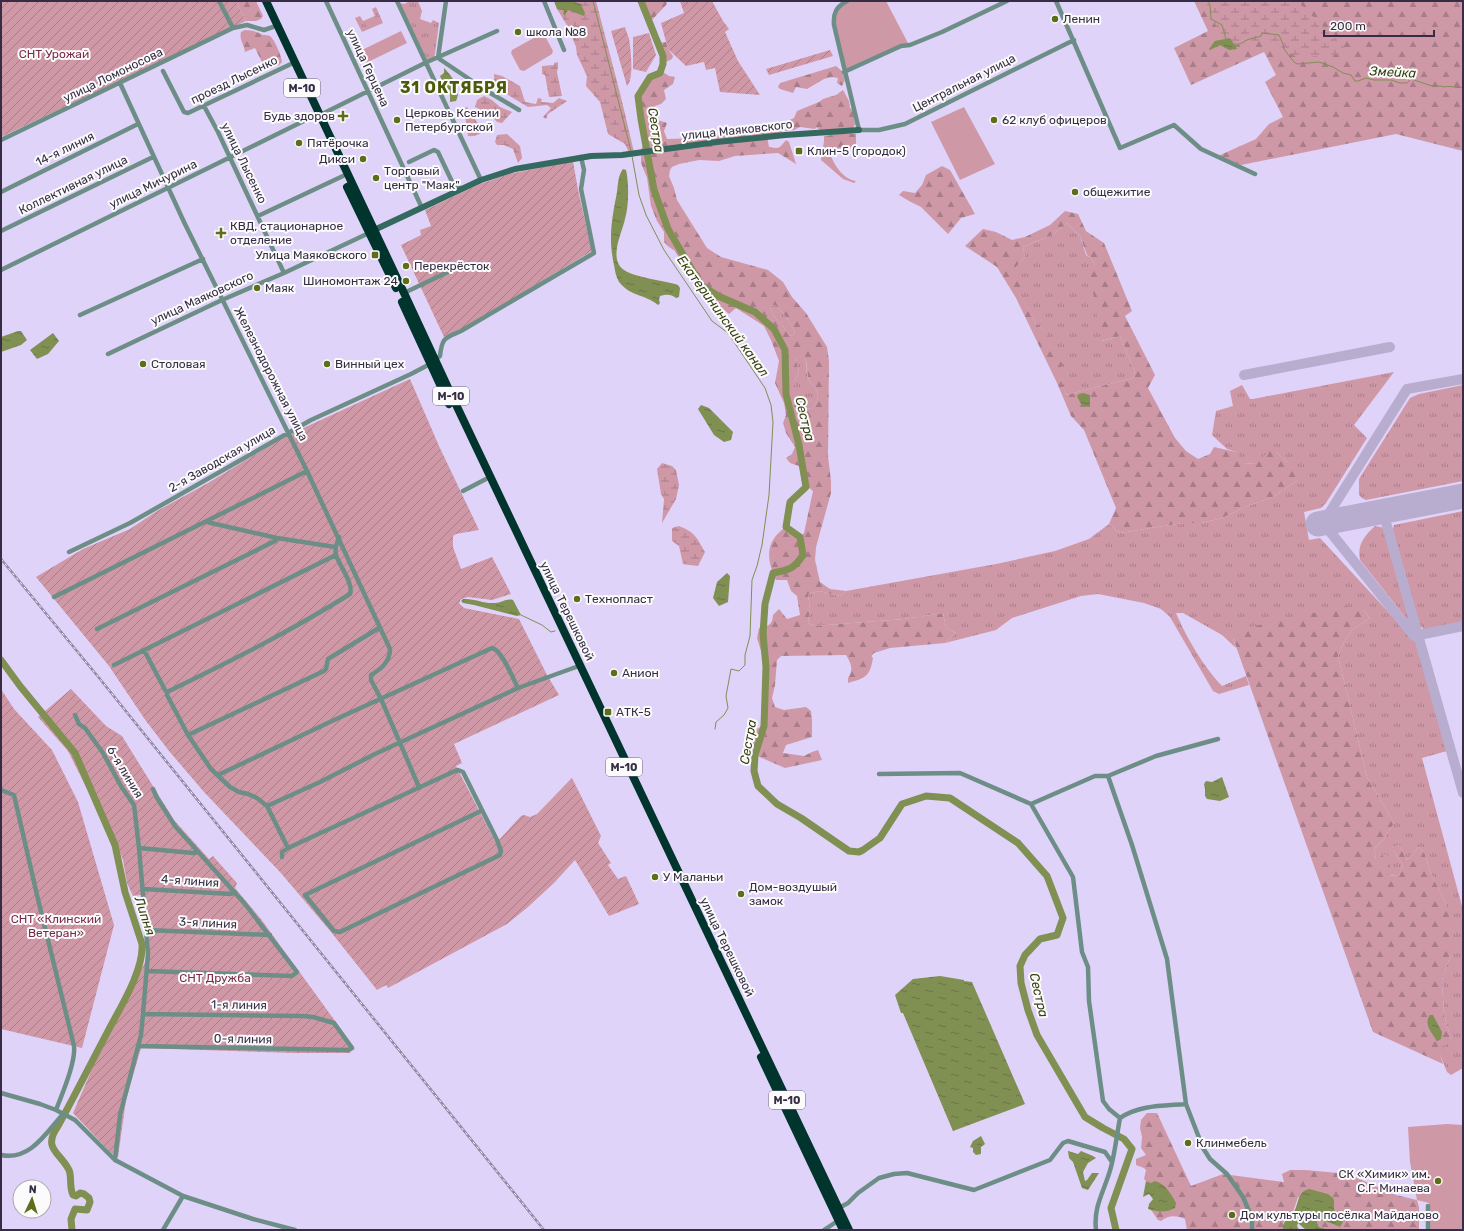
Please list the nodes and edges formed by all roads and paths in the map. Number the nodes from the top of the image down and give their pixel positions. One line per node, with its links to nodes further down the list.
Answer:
1 (219, 1): 11 (street)
2 (266, 1): 10 (highway, улица Терешковой / М-10); 24 (highway, улица Терешковой / М-10)
3 (326, 1): 21 (street, улица Герцена)
4 (397, 1): 16 (street)
5 (446, 1): 15 (street)
6 (544, 1): 14 (street)
7 (847, 1): 19 (street)
8 (1007, 1): 19 (street)
9 (1056, 1): 13 (street)
10 (273, 27): 11 (street); 17 (highway, улица Терешковой / М-10)
11 (233, 28): 20 (street, улица Ломоносова)
12 (497, 31): 15 (street, улица Мичурина)
13 (1074, 40): 26 (street, Центральная улица); 32 (street)
14 (564, 50)
15 (438, 58): 16 (street, улица Мичурина); 23 (street)
16 (427, 62): 21 (street, улица Мичурина); 34 (street)
17 (291, 64): 22 (street, проезд Лысенко); 24 (highway, улица Терешковой / М-10)
18 (163, 71): 22 (street, проезд Лысенко)
19 (844, 72): 26 (street)
20 (120, 83): 25 (street, Железнодорожная улица); 27 (street, улица Ломоносова)
21 (368, 91): 24 (street, улица Мичурина); 37 (street, улица Герцена)
22 (204, 106): 29 (street, улица Лысенко)
23 (519, 110)
24 (317, 116): 29 (street, улица Мичурина); 33 (highway, улица Терешковой / М-10); 40 (highway, улица Терешковой / М-10)
25 (138, 124): 28 (street, Железнодорожная улица); 36 (street, 14-я линия)
26 (859, 130): 30 (street, улица Маяковского)
27 (1, 140)
28 (153, 157): 35 (street, Железнодорожная улица); 39 (street, Коллективная улица)
29 (230, 157): 35 (street, улица Мичурина); 38 (street, улица Лысенко)
30 (581, 157): 34 (street, улица Маяковского); 49 (street)
31 (410, 162): 34 (street)
32 (1255, 174)
33 (342, 176): 38 (street); 40 (highway, улица Терешковой / М-10)
34 (479, 181): 37 (street, улица Маяковского)
35 (168, 187): 41 (street, Железнодорожная улица); 42 (street, улица Мичурина)
36 (1, 192)
37 (422, 208): 40 (street, улица Маяковского)
38 (258, 216): 44 (street, улица Лысенко)
39 (2, 229)
40 (372, 232): 44 (street, улица Маяковского); 45 (highway, улица Терешковой / М-10); 49 (highway, улица Терешковой / М-10)
41 (203, 260): 46 (street, Железнодорожная улица); 47 (street)
42 (1, 270)
43 (450, 271): 45 (street)
44 (284, 274): 46 (street, улица Маяковского)
45 (404, 293): 49 (highway, улица Терешковой / М-10)
46 (222, 300): 48 (street, улица Маяковского); 50 (street, Железнодорожная улица)
47 (80, 315)
48 (108, 354)
49 (433, 362): 50 (street, 2-я Заводская улица); 52 (highway, улица Терешковой / М-10); 104 (highway, улица Терешковой / М-10)
50 (289, 432): 51 (street, Железнодорожная улица); 58 (street, 2-я Заводская улица)
51 (308, 471): 54 (street); 55 (street, Железнодорожная улица)
52 (486, 479): 53 (street); 65 (highway, улица Терешковой / М-10)
53 (463, 491)
54 (208, 522): 56 (street); 60 (street)
55 (339, 537): 57 (street); 61 (street, Железнодорожная улица)
56 (277, 538): 57 (street); 62 (street)
57 (335, 547): 59 (street)
58 (69, 552)
59 (336, 555): 63 (street); 67 (street)
60 (54, 597)
61 (379, 628): 68 (street, Железнодорожная улица); 70 (street)
62 (97, 629)
63 (144, 650): 64 (street); 67 (street)
64 (114, 665)
65 (576, 667): 66 (street); 104 (highway, улица Терешковой / М-10)
66 (518, 688): 68 (street); 72 (street)
67 (167, 692): 70 (street)
68 (381, 699): 72 (street); 74 (street)
69 (75, 715): 82 (street, 6-я линия)
70 (188, 735): 74 (street)
71 (1218, 739): 75 (street)
72 (399, 743): 76 (street); 80 (street)
73 (879, 774): 79 (street)
74 (218, 775): 80 (street)
75 (1108, 776): 79 (street); 95 (street)
76 (419, 787): 81 (street); 83 (street)
77 (153, 789): 84 (street)
78 (1, 790): 96 (street)
79 (1031, 804): 98 (street)
80 (267, 806): 83 (street)
81 (481, 811): 81 (street)
82 (139, 848): 84 (street); 86 (street, 6-я линия)
83 (288, 848): 85 (street)
84 (198, 852): 87 (street)
85 (282, 857)
86 (142, 888): 87 (street, 4-я линия); 88 (street, 6-я линия)
87 (235, 892): 89 (street)
88 (146, 930): 89 (street, 3-я линия); 90 (street, 6-я линия)
89 (270, 935): 90 (street)
90 (147, 971): 91 (street, 6-я линия)
91 (144, 1014): 92 (street, 6-я линия); 93 (street, 1-я линия)
92 (138, 1046): 93 (street, 0-я линия); 100 (street, 6-я линия)
93 (348, 1050)
94 (1, 1093): 96 (street)
95 (1186, 1104): 98 (street); 112 (street)
96 (56, 1110): 97 (street)
97 (63, 1114): 99 (street); 100 (street)
98 (1120, 1118): 101 (street)
99 (1, 1155)
100 (115, 1160): 102 (street)
101 (1112, 1161): 104 (street); 111 (street)
102 (183, 1196): 106 (street); 107 (street)
103 (1428, 1206): 113 (street)
104 (836, 1209): 105 (highway, улица Терешковой / М-10)
105 (841, 1219): 108 (street); 109 (highway, улица Терешковой / М-10); 110 (highway, улица Терешковой / М-10)
106 (163, 1230)
107 (295, 1230)
108 (824, 1230)
109 (843, 1230)
110 (849, 1230)
111 (1096, 1230)
112 (1252, 1230)
113 (1428, 1230)

